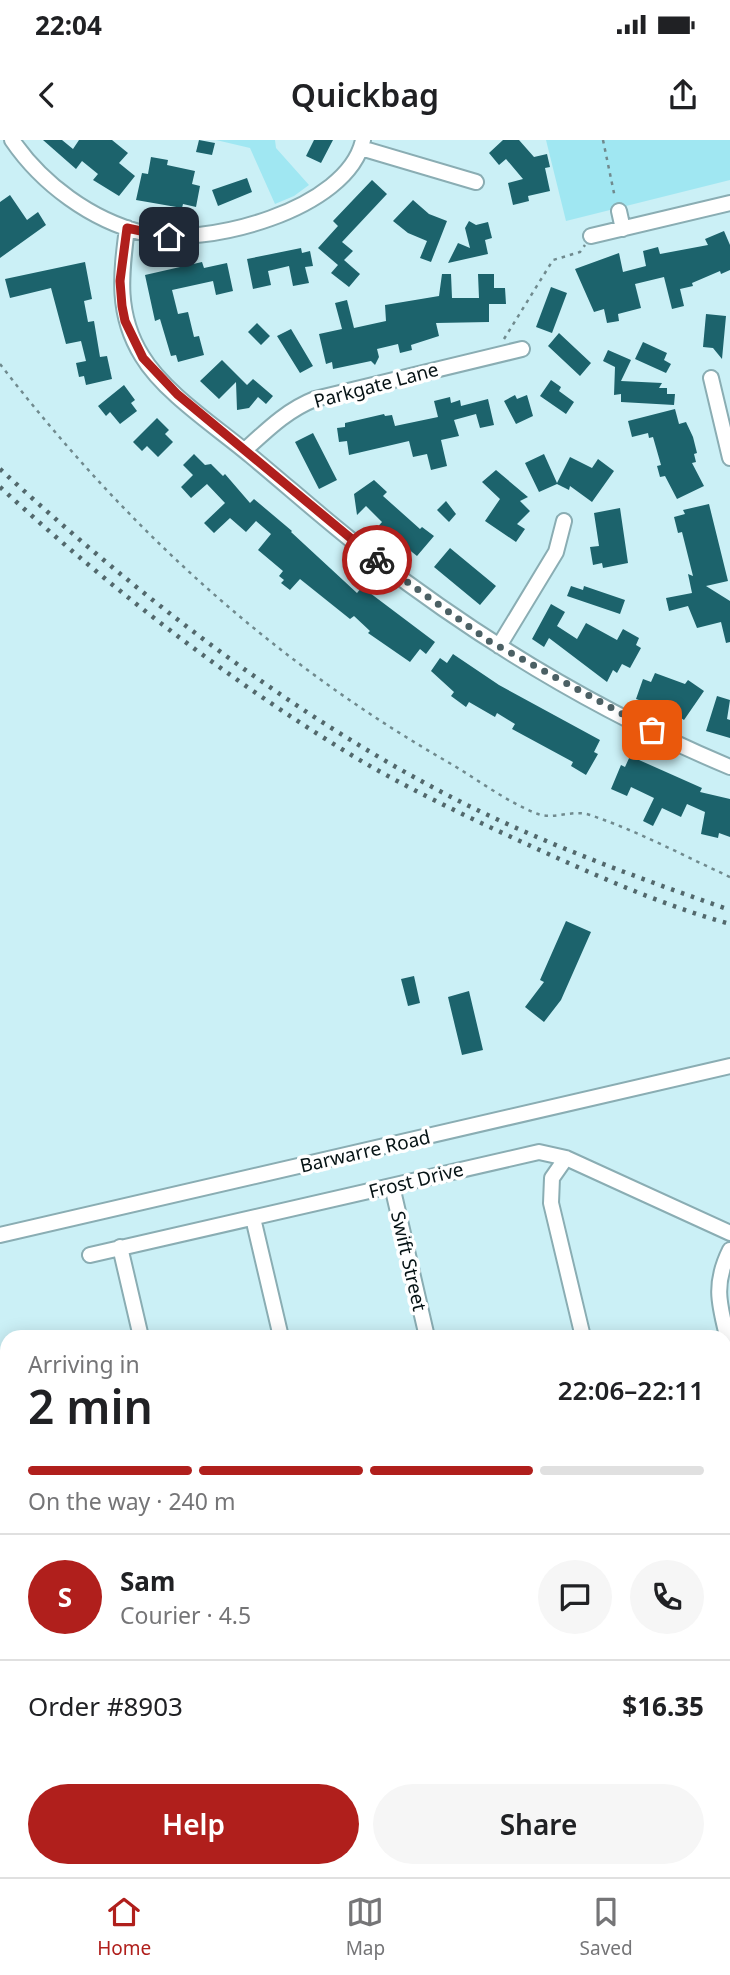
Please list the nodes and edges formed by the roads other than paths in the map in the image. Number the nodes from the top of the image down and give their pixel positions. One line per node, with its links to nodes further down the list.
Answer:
1 (12, 140): 6 (street)
2 (362, 144): 3 (street); 6 (street)
3 (476, 182)
4 (730, 204): 7 (street)
5 (620, 211): 7 (street)
6 (127, 228): 11 (street)
7 (623, 229): 8 (street)
8 (591, 236)
9 (522, 349): 11 (street, Parkgate Lane)
10 (710, 378): 12 (street)
11 (245, 450): 14 (street)
12 (730, 458)
13 (564, 521): 14 (street)
14 (499, 646): 15 (street)
15 (730, 767)
16 (730, 1066): 21 (street, Barwarre Road)
17 (566, 1158): 18 (street, Frost Drive); 20 (street, Frost Drive); 28 (street)
18 (392, 1186): 19 (street, Frost Drive); 27 (street, Swift Street)
19 (253, 1218): 22 (street, Frost Drive); 26 (street)
20 (730, 1233)
21 (0, 1235)
22 (120, 1247): 24 (street, Frost Drive); 25 (street)
23 (730, 1250): 29 (street)
24 (90, 1255)
25 (139, 1330)
26 (279, 1330)
27 (425, 1330)
28 (581, 1330)
29 (726, 1330)

